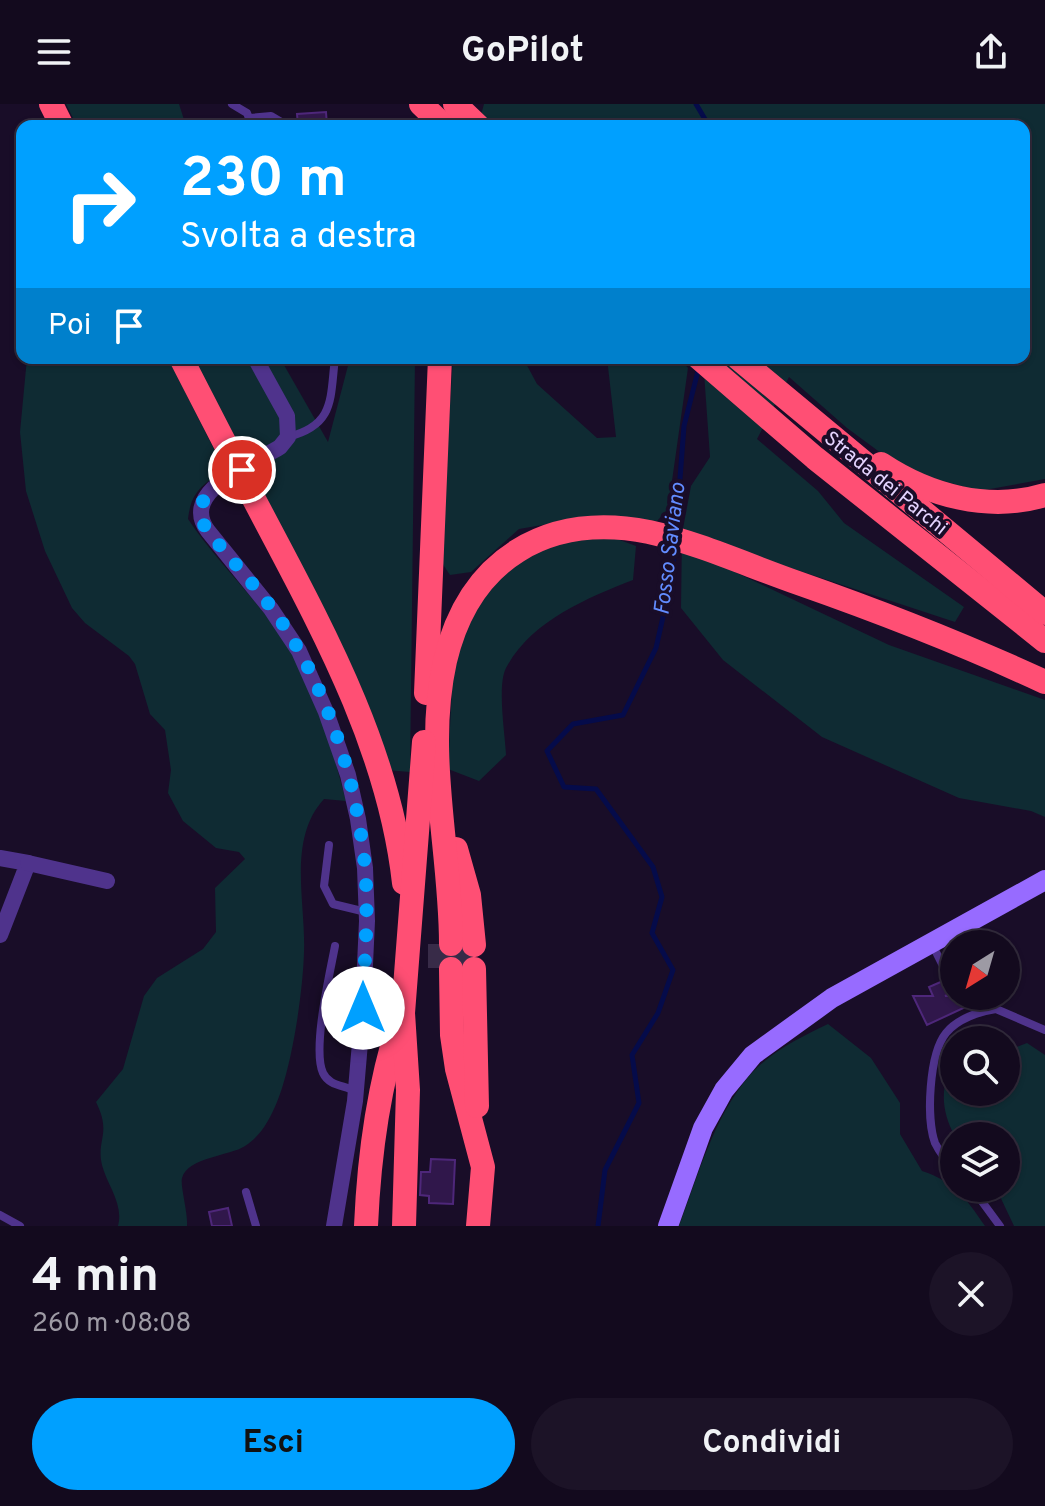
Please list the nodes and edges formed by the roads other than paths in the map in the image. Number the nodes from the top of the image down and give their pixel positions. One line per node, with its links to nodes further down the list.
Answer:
1 (232, 104): 4 (lane)
2 (421, 104): 7 (highway)
3 (455, 104): 8 (highway, bridge)
4 (250, 120)
5 (258, 120): 6 (lane)
6 (278, 120)
7 (438, 120)
8 (472, 120)
9 (184, 364): 32 (highway)
10 (258, 364): 16 (street)
11 (334, 364): 16 (lane)
12 (440, 364): 21 (highway)
13 (706, 364): 19 (highway, Strada dei Parchi)
14 (745, 364): 15 (highway, Strada dei Parchi)
15 (786, 400): 17 (highway); 18 (highway, Strada dei Parchi)
16 (288, 437): 28 (street)
17 (1045, 495)
18 (1045, 613)
19 (1045, 641)
20 (1045, 682): 22 (highway)
21 (426, 709): 22 (highway); 32 (highway)
22 (439, 801): 33 (highway); 33 (highway); 33 (highway)
23 (329, 845): 28 (lane)
24 (0, 858): 25 (street)
25 (28, 863): 27 (street); 29 (street)
26 (1045, 880): 30 (main road)
27 (107, 881)
28 (367, 912): 39 (street)
29 (0, 935)
30 (932, 944): 34 (lane); 51 (main road)
31 (335, 946): 39 (lane)
32 (409, 955): 36 (highway)
33 (457, 957): 40 (highway); 40 (highway)
34 (940, 960)
35 (964, 1010): 37 (lane)
36 (403, 1013): 48 (highway); 49 (highway)
37 (968, 1018): 38 (lane); 41 (lane)
38 (1045, 1030)
39 (356, 1092): 47 (street)
40 (478, 1143): 50 (highway)
41 (940, 1153)
42 (246, 1192): 46 (lane)
43 (982, 1202): 52 (lane)
44 (0, 1215): 45 (lane)
45 (20, 1226)
46 (256, 1226)
47 (334, 1226)
48 (366, 1226)
49 (404, 1226)
50 (478, 1226)
51 (668, 1226)
52 (1000, 1226)

